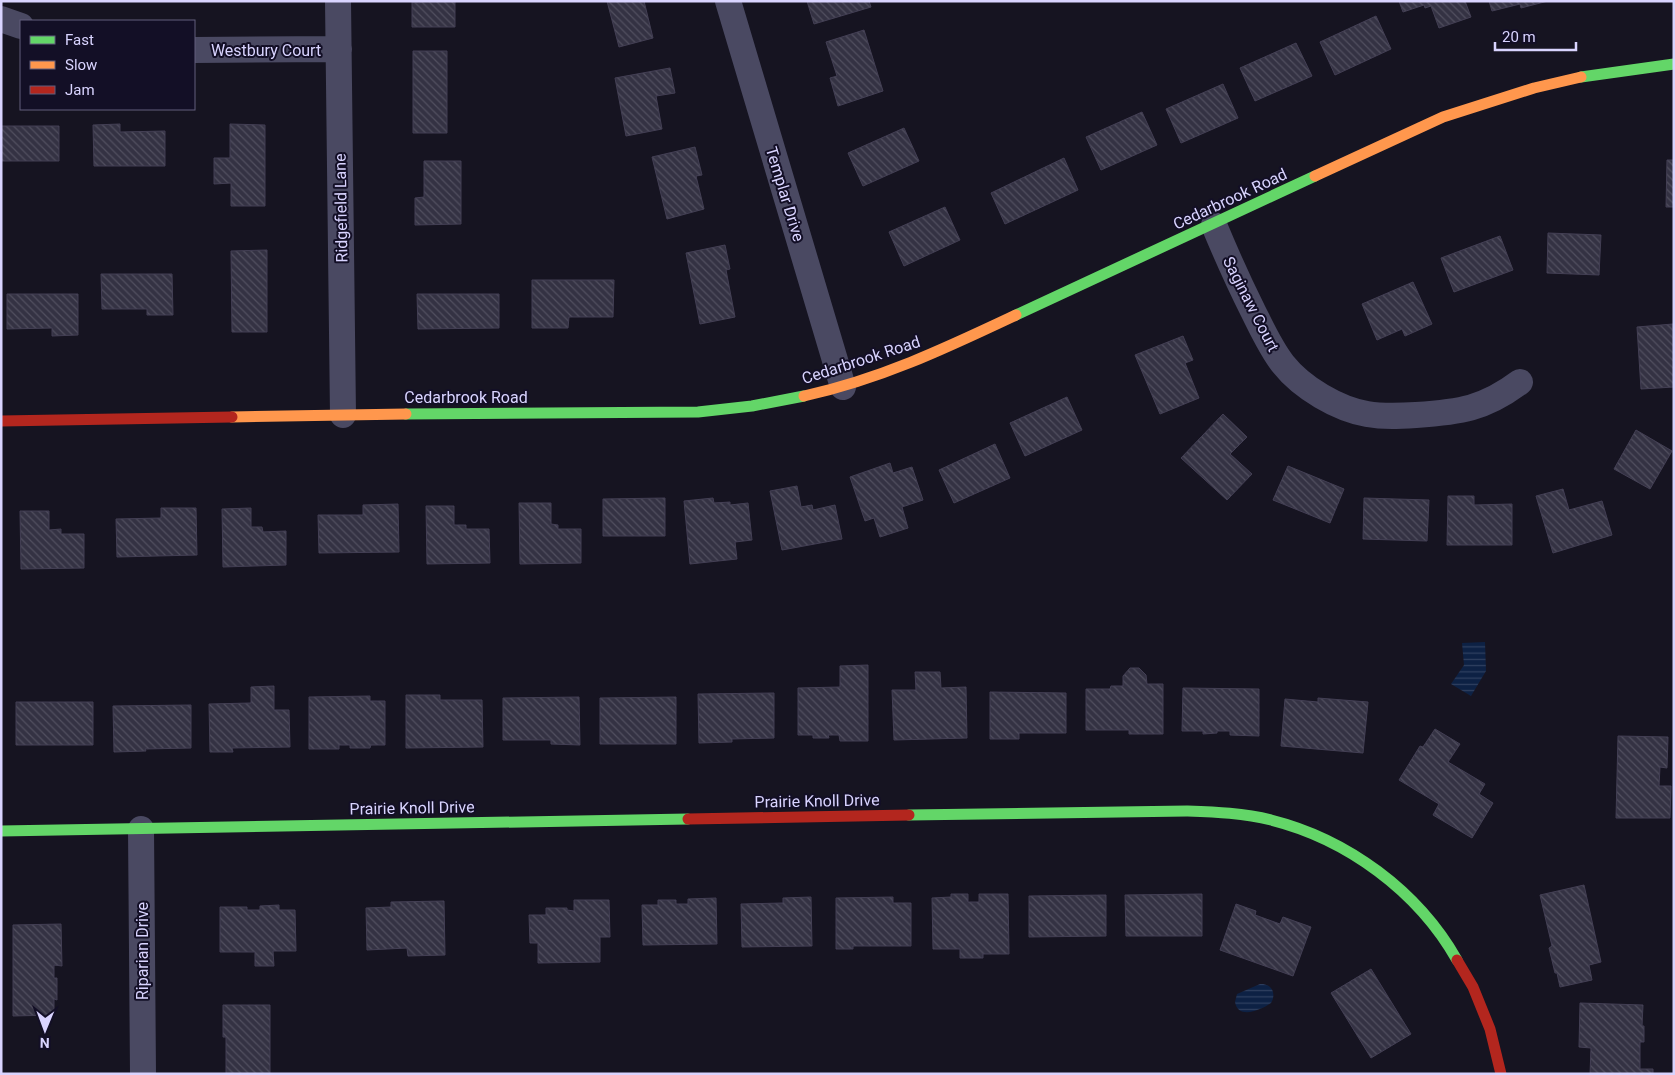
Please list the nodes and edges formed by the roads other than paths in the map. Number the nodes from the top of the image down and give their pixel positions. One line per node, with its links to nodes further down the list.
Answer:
1 (338, 1): 5 (street, Ridgefield Lane)
2 (728, 1): 10 (street, Templar Drive)
3 (1, 19): 4 (street)
4 (20, 26)
5 (339, 49): 6 (street, Westbury Court); 11 (street, Ridgefield Lane)
6 (195, 50)
7 (1674, 64): 8 (street, Cedarbrook Road)
8 (1214, 225): 9 (street, Saginaw Court); 10 (street, Cedarbrook Road)
9 (1520, 382)
10 (843, 387): 11 (street, Cedarbrook Road)
11 (343, 415): 12 (street, Cedarbrook Road)
12 (1, 421)
13 (141, 828): 14 (street, Prairie Knoll Drive); 15 (street, Riparian Drive); 16 (street, Prairie Knoll Drive)
14 (1, 831)
15 (143, 1074)
16 (1501, 1074)

